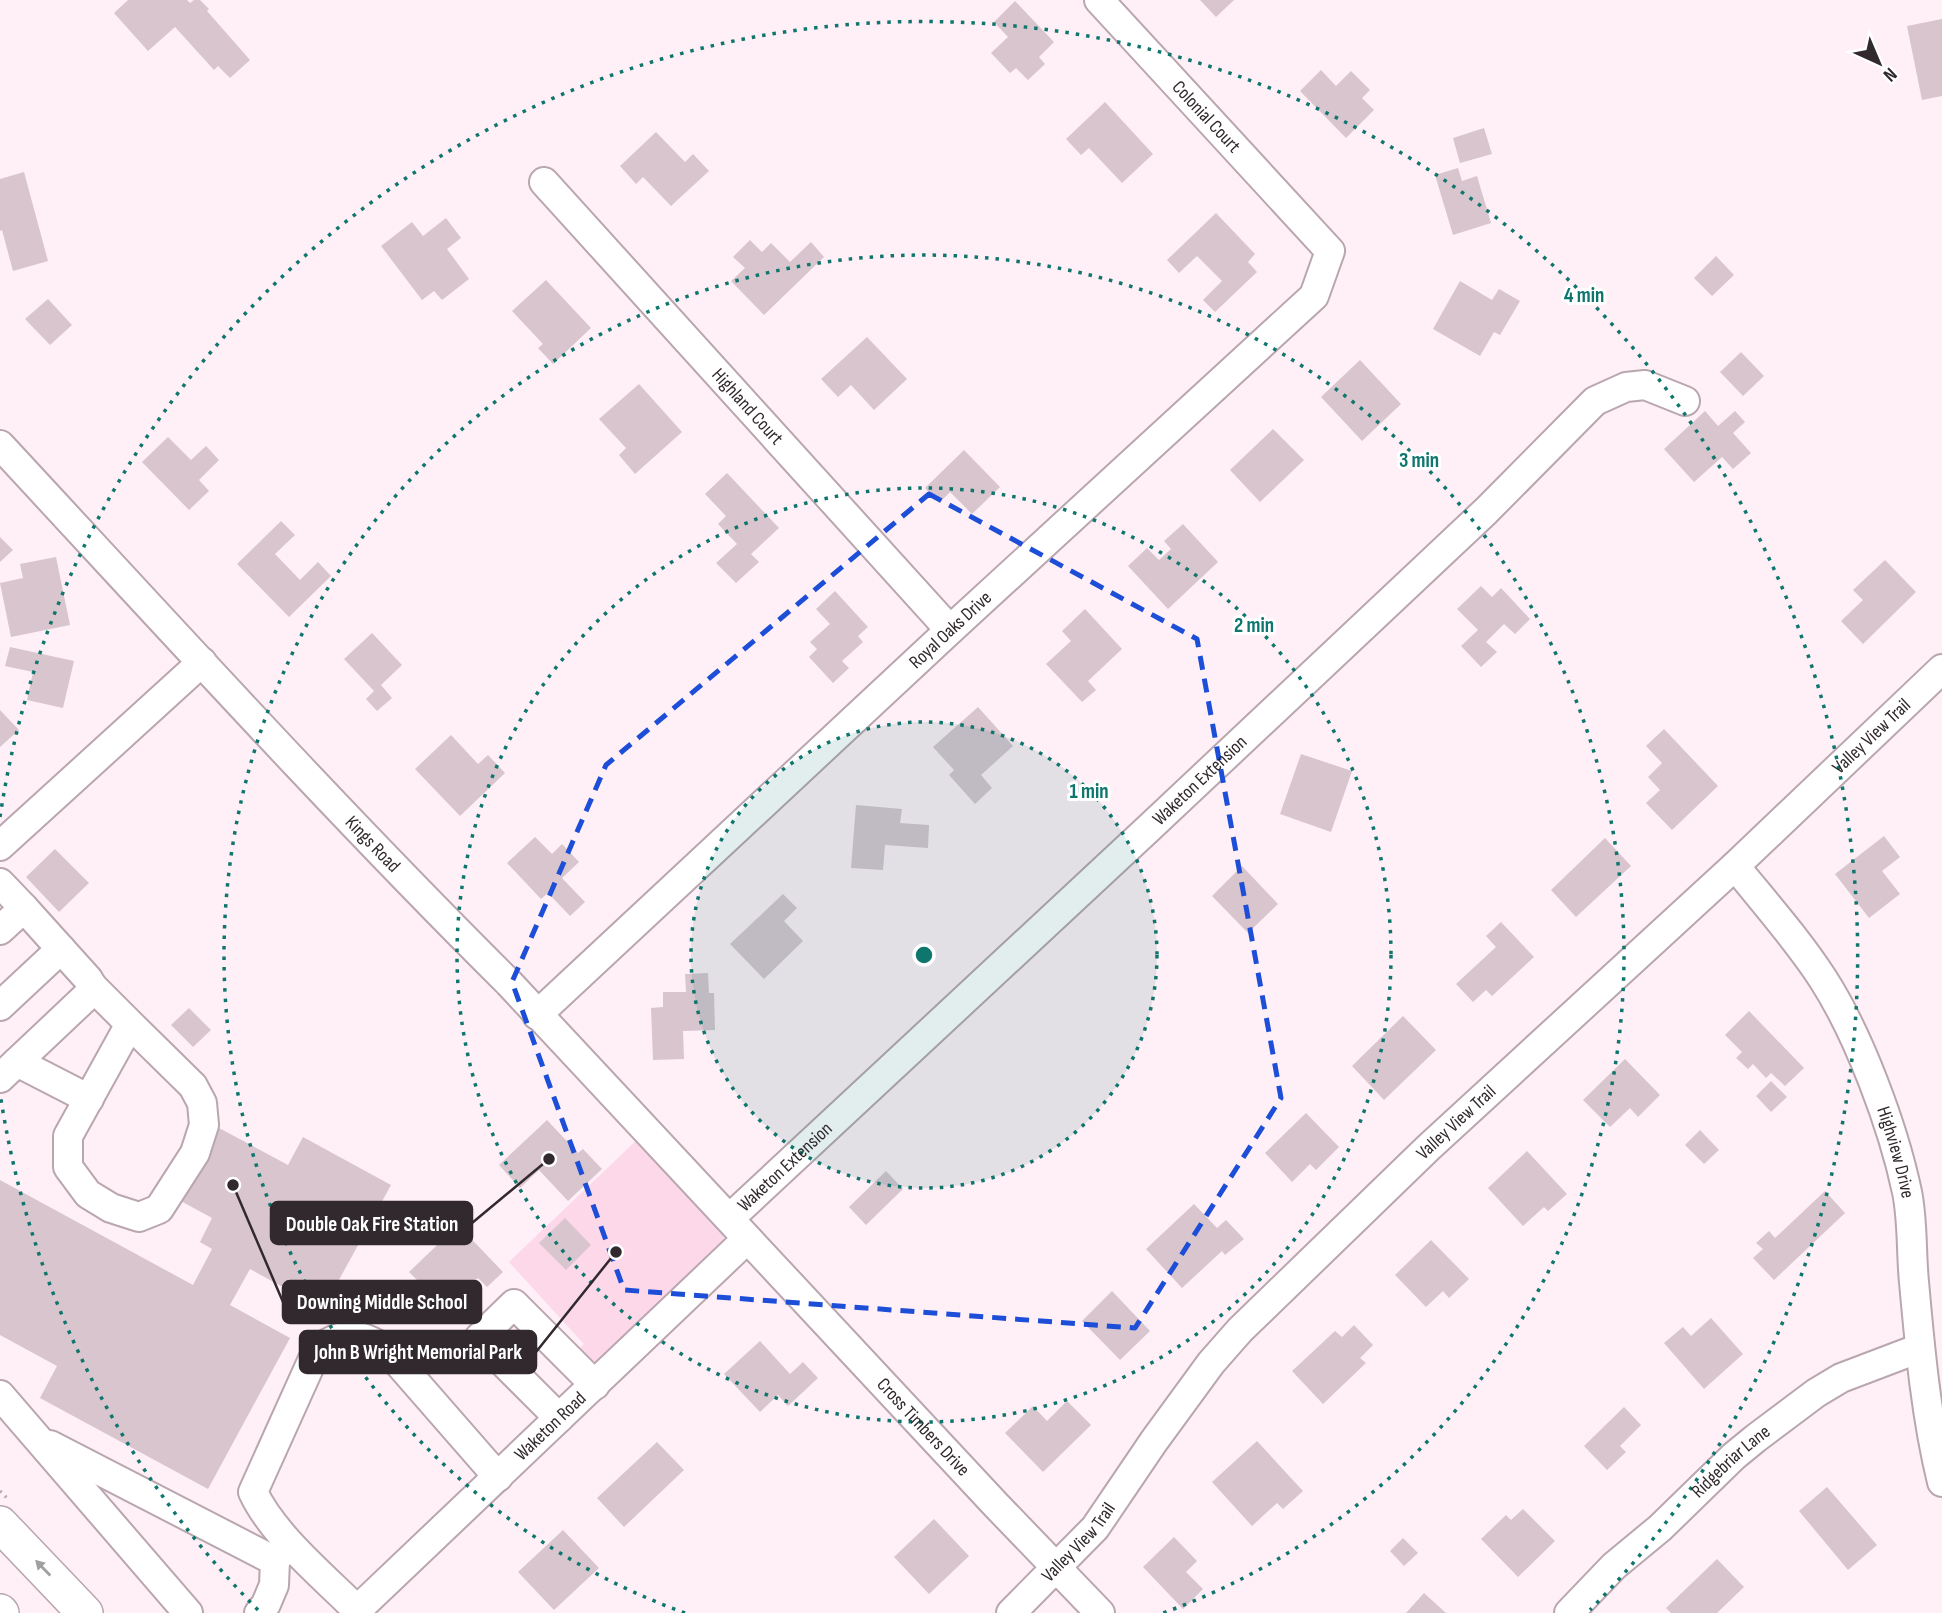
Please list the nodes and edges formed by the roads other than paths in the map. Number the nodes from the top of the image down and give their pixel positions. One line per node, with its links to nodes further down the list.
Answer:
1 (1098, 0): 3 (street, Colonial Court)
2 (544, 182): 6 (street, Highland Court)
3 (1313, 233): 6 (street, Royal Oaks Drive)
4 (1685, 401): 21 (street, Waketon Extension)
5 (0, 445): 7 (street, Kings Road)
6 (950, 630): 17 (street, Royal Oaks Drive)
7 (202, 662): 9 (street); 17 (street, Kings Road)
8 (1942, 669): 10 (street, Valley View Trail)
9 (0, 846)
10 (1735, 866): 23 (street, Highview Drive); 32 (street, Valley View Trail)
11 (0, 883): 12 (street)
12 (23, 908): 13 (street); 14 (street)
13 (0, 930)
14 (61, 949): 15 (street); 16 (street)
15 (92, 986): 18 (street); 19 (street)
16 (0, 1006)
17 (537, 1014): 21 (street, Kings Road)
18 (130, 1024): 20 (street); 20 (street)
19 (9, 1070): 20 (street)
20 (89, 1098)
21 (730, 1218): 22 (street, Kings Road)
22 (747, 1240): 24 (street, Waketon Road); 32 (street, Cross Timbers Drive)
23 (1920, 1348): 29 (street, Highview Drive); 39 (street, Ridgebriar Lane)
24 (595, 1385): 26 (street, Waketon Road); 26 (street)
25 (0, 1395): 27 (street)
26 (559, 1418): 28 (street, Waketon Road)
27 (38, 1439): 31 (street); 35 (street)
28 (498, 1477): 31 (street); 33 (street, Waketon Road)
29 (1942, 1482)
30 (0, 1524): 34 (main road, one-way to 30)
31 (282, 1551): 33 (street); 36 (street)
32 (1056, 1567): 37 (street, Valley View Trail); 38 (street, Cross Timbers Drive)
33 (355, 1612)
34 (85, 1613)
35 (188, 1613)
36 (259, 1613)
37 (1011, 1613)
38 (1100, 1613)
39 (1569, 1613)

